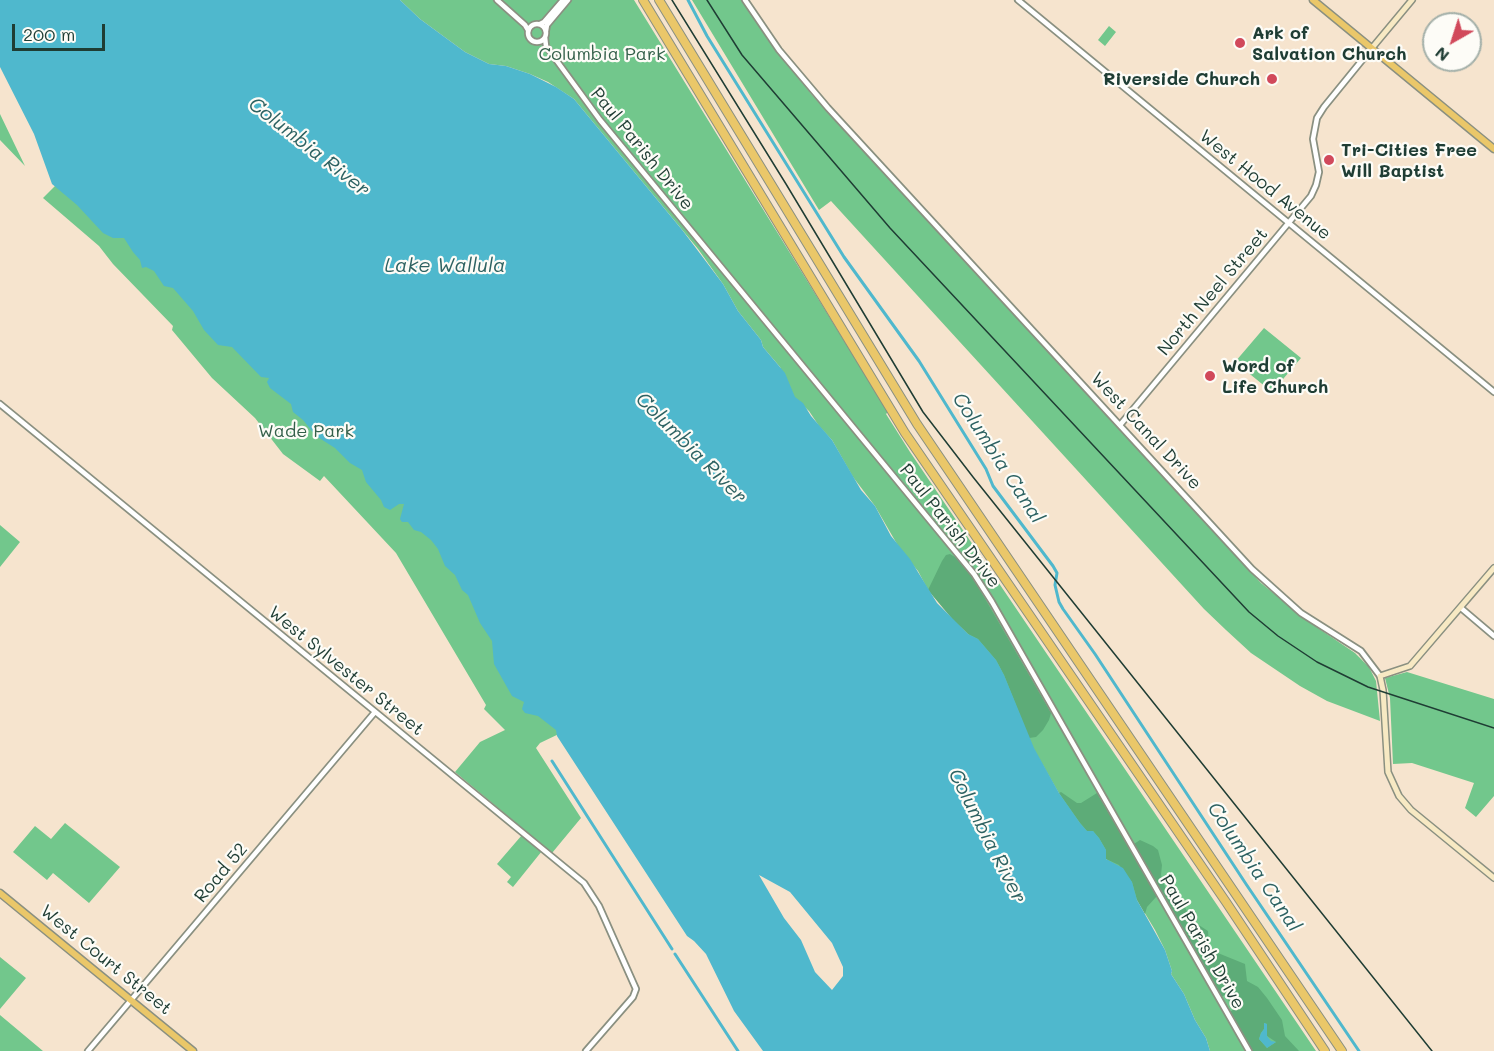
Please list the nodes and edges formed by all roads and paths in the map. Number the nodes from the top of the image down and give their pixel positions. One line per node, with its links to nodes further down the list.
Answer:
1 (497, 0): 10 (street)
2 (563, 0): 11 (street)
3 (568, 0): 13 (street)
4 (641, 0): 31 (highway)
5 (659, 0): 29 (highway)
6 (745, 0): 21 (street, West Canal Drive)
7 (1018, 0): 18 (street, West Hood Avenue)
8 (1313, 0): 15 (main road)
9 (1412, 0): 15 (main road)
10 (505, 7): 11 (street); 12 (street)
11 (536, 24): 12 (street); 13 (street)
12 (528, 33): 14 (street)
13 (545, 34): 14 (street); 16 (street, Paul Parish Drive)
14 (535, 41): 16 (street, Paul Parish Drive)
15 (1372, 48): 17 (main road); 18 (street, North Neel Street)
16 (560, 65): 35 (street, Paul Parish Drive)
17 (1494, 148)
18 (1289, 223): 19 (street, West Hood Avenue); 21 (street, North Neel Street)
19 (1494, 392)
20 (0, 404): 26 (street, West Sylvester Street)
21 (1120, 425): 25 (street, West Canal Drive)
22 (1494, 568): 23 (main road)
23 (1461, 608): 24 (street); 25 (main road)
24 (1494, 636)
25 (1380, 676): 27 (main road, West Canal Drive)
26 (375, 712): 30 (street, Road 52); 34 (street, West Sylvester Street)
27 (1494, 878)
28 (0, 893): 30 (main road, West Court Street)
29 (1304, 995): 38 (highway); 39 (highway)
30 (131, 1000): 32 (street, Road 52); 33 (main road, West Court Street)
31 (1299, 1013): 36 (highway); 37 (highway)
32 (88, 1051)
33 (193, 1051)
34 (586, 1051)
35 (1249, 1051)
36 (1321, 1051)
37 (1325, 1051)
38 (1342, 1051)
39 (1348, 1051)

